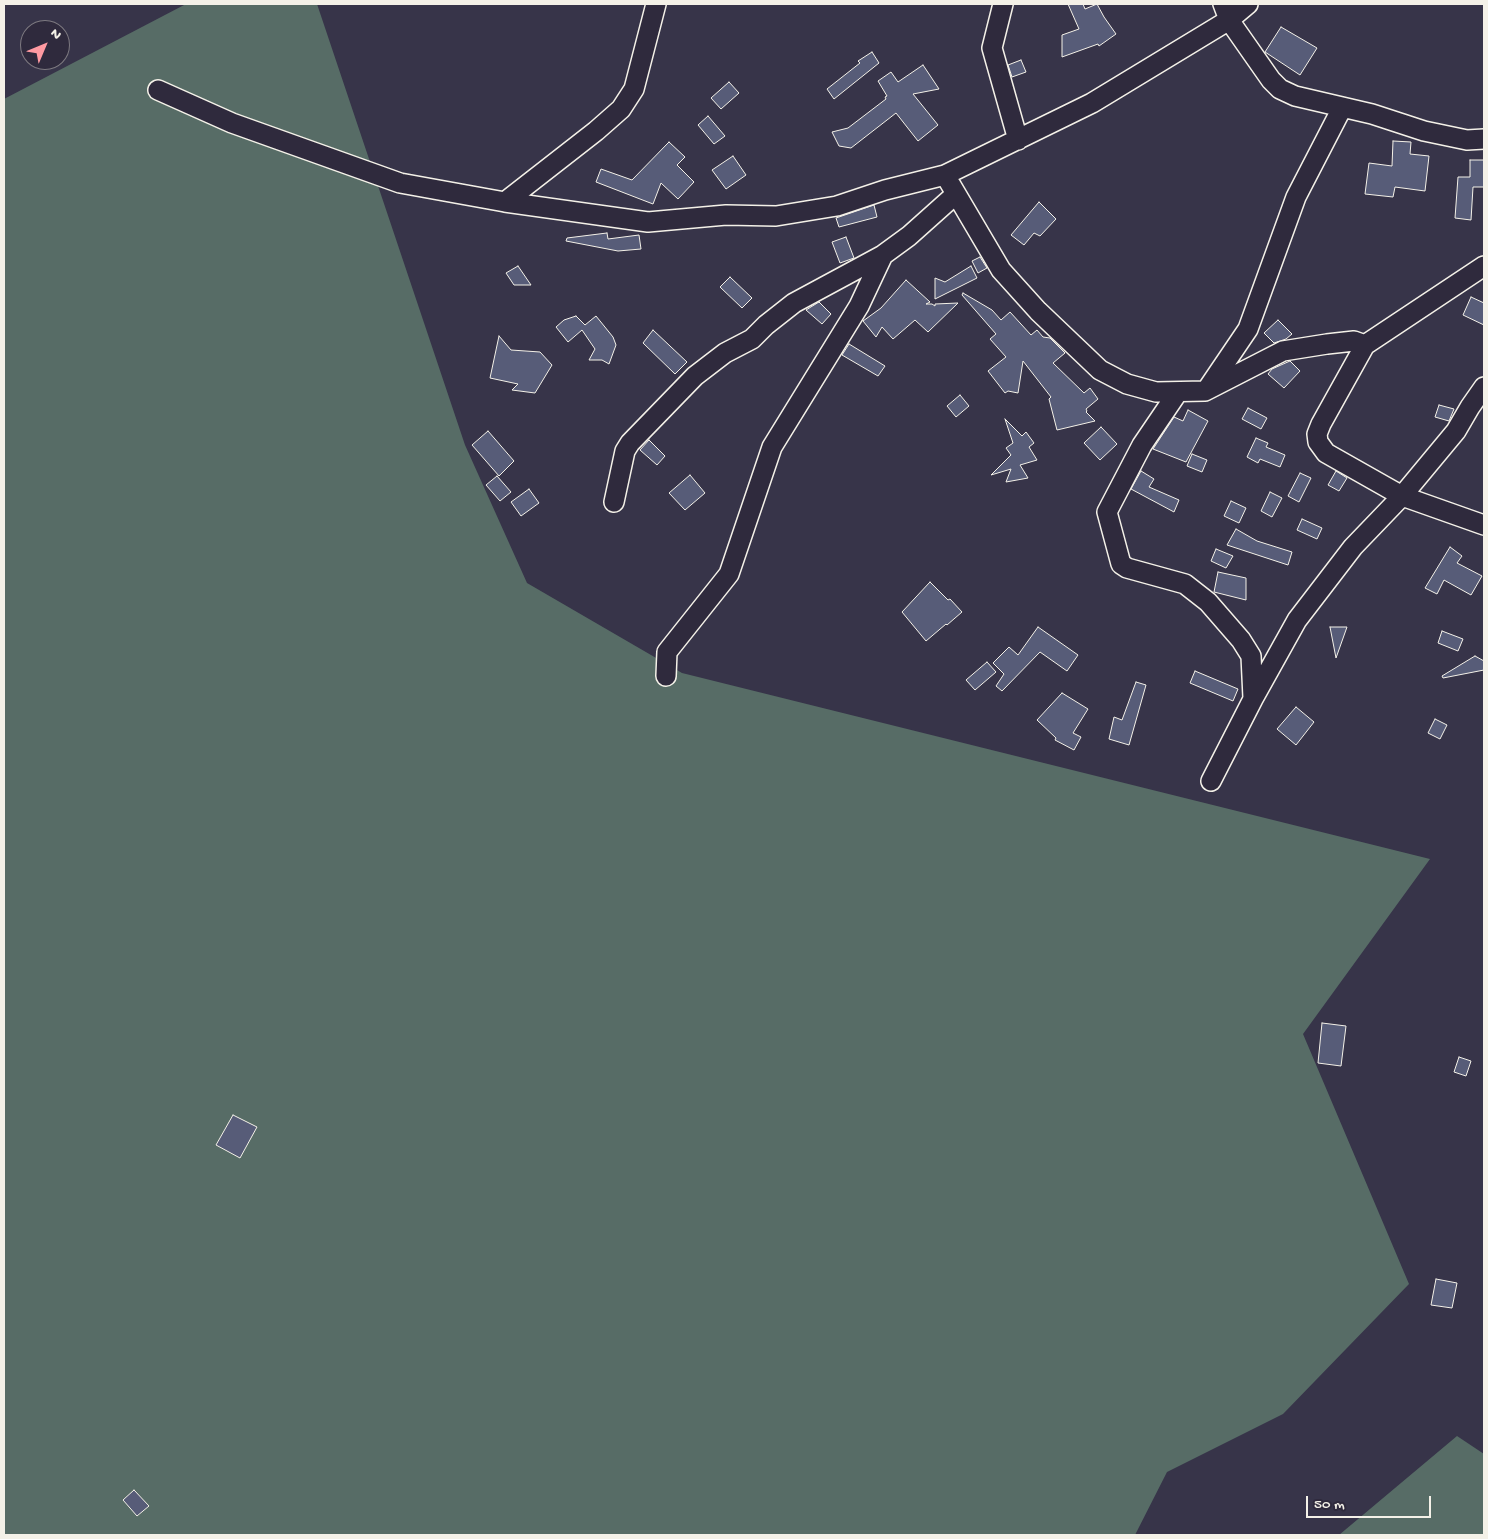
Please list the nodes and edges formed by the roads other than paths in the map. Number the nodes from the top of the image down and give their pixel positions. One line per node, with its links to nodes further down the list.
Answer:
1 (656, 4): 11 (street)
2 (1003, 4): 8 (street)
3 (1248, 4): 4 (street)
4 (1226, 12): 6 (street); 8 (street)
5 (158, 90): 11 (street)
6 (1342, 108): 7 (street); 16 (street)
7 (1484, 139)
8 (1018, 140): 9 (street)
9 (945, 175): 10 (street); 11 (street)
10 (956, 194): 12 (street); 17 (street)
11 (505, 202)
12 (883, 255): 19 (street); 21 (street)
13 (1484, 266): 14 (street)
14 (1365, 345): 16 (street); 18 (street)
15 (1484, 387): 18 (street)
16 (1206, 391): 17 (street)
17 (1178, 392): 22 (street)
18 (1402, 496): 20 (street); 22 (street)
19 (614, 502)
20 (1484, 525)
21 (666, 676)
22 (1253, 699): 23 (street)
23 (1211, 781)

